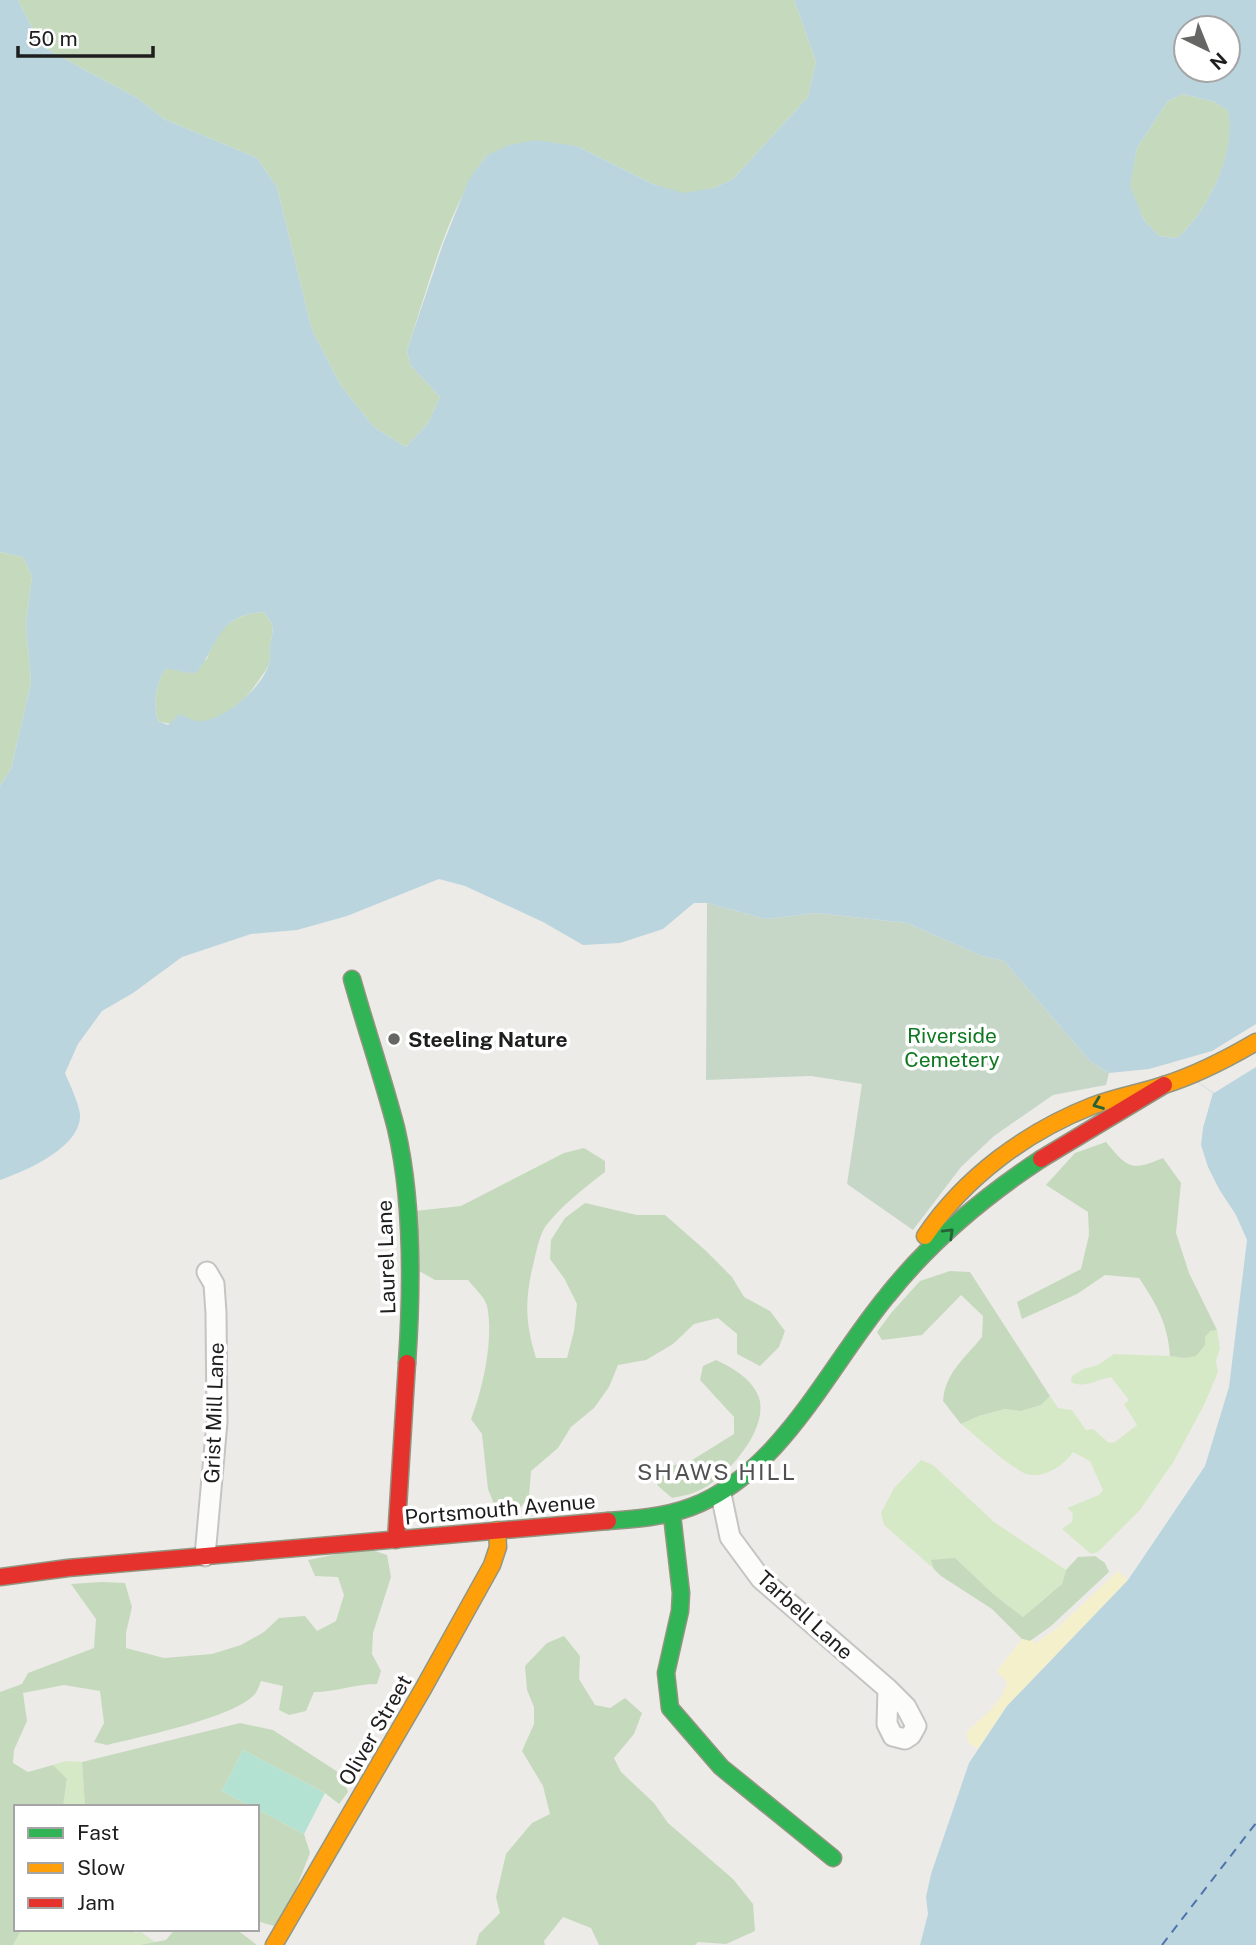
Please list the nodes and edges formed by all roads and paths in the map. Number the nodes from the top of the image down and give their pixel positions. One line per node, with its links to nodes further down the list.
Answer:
1 (352, 979): 9 (main road, Laurel Lane)
2 (1256, 1042): 3 (main road, Portsmouth Avenue)
3 (1164, 1085): 5 (main road, Portsmouth Avenue, one-way to 3); 5 (main road, Portsmouth Avenue, one-way to 5)
4 (207, 1272): 10 (street, Grist Mill Lane)
5 (900, 1280): 6 (main road, Portsmouth Avenue)
6 (720, 1494): 7 (main road, Portsmouth Avenue); 12 (street, Tarbell Lane)
7 (672, 1515): 8 (main road, Portsmouth Avenue); 13 (main road)
8 (497, 1530): 9 (main road, Portsmouth Avenue); 14 (main road, Oliver Street)
9 (396, 1540): 10 (main road, Portsmouth Avenue)
10 (205, 1556): 11 (main road, Portsmouth Avenue)
11 (0, 1577)
12 (888, 1689)
13 (833, 1857)
14 (274, 1945)

